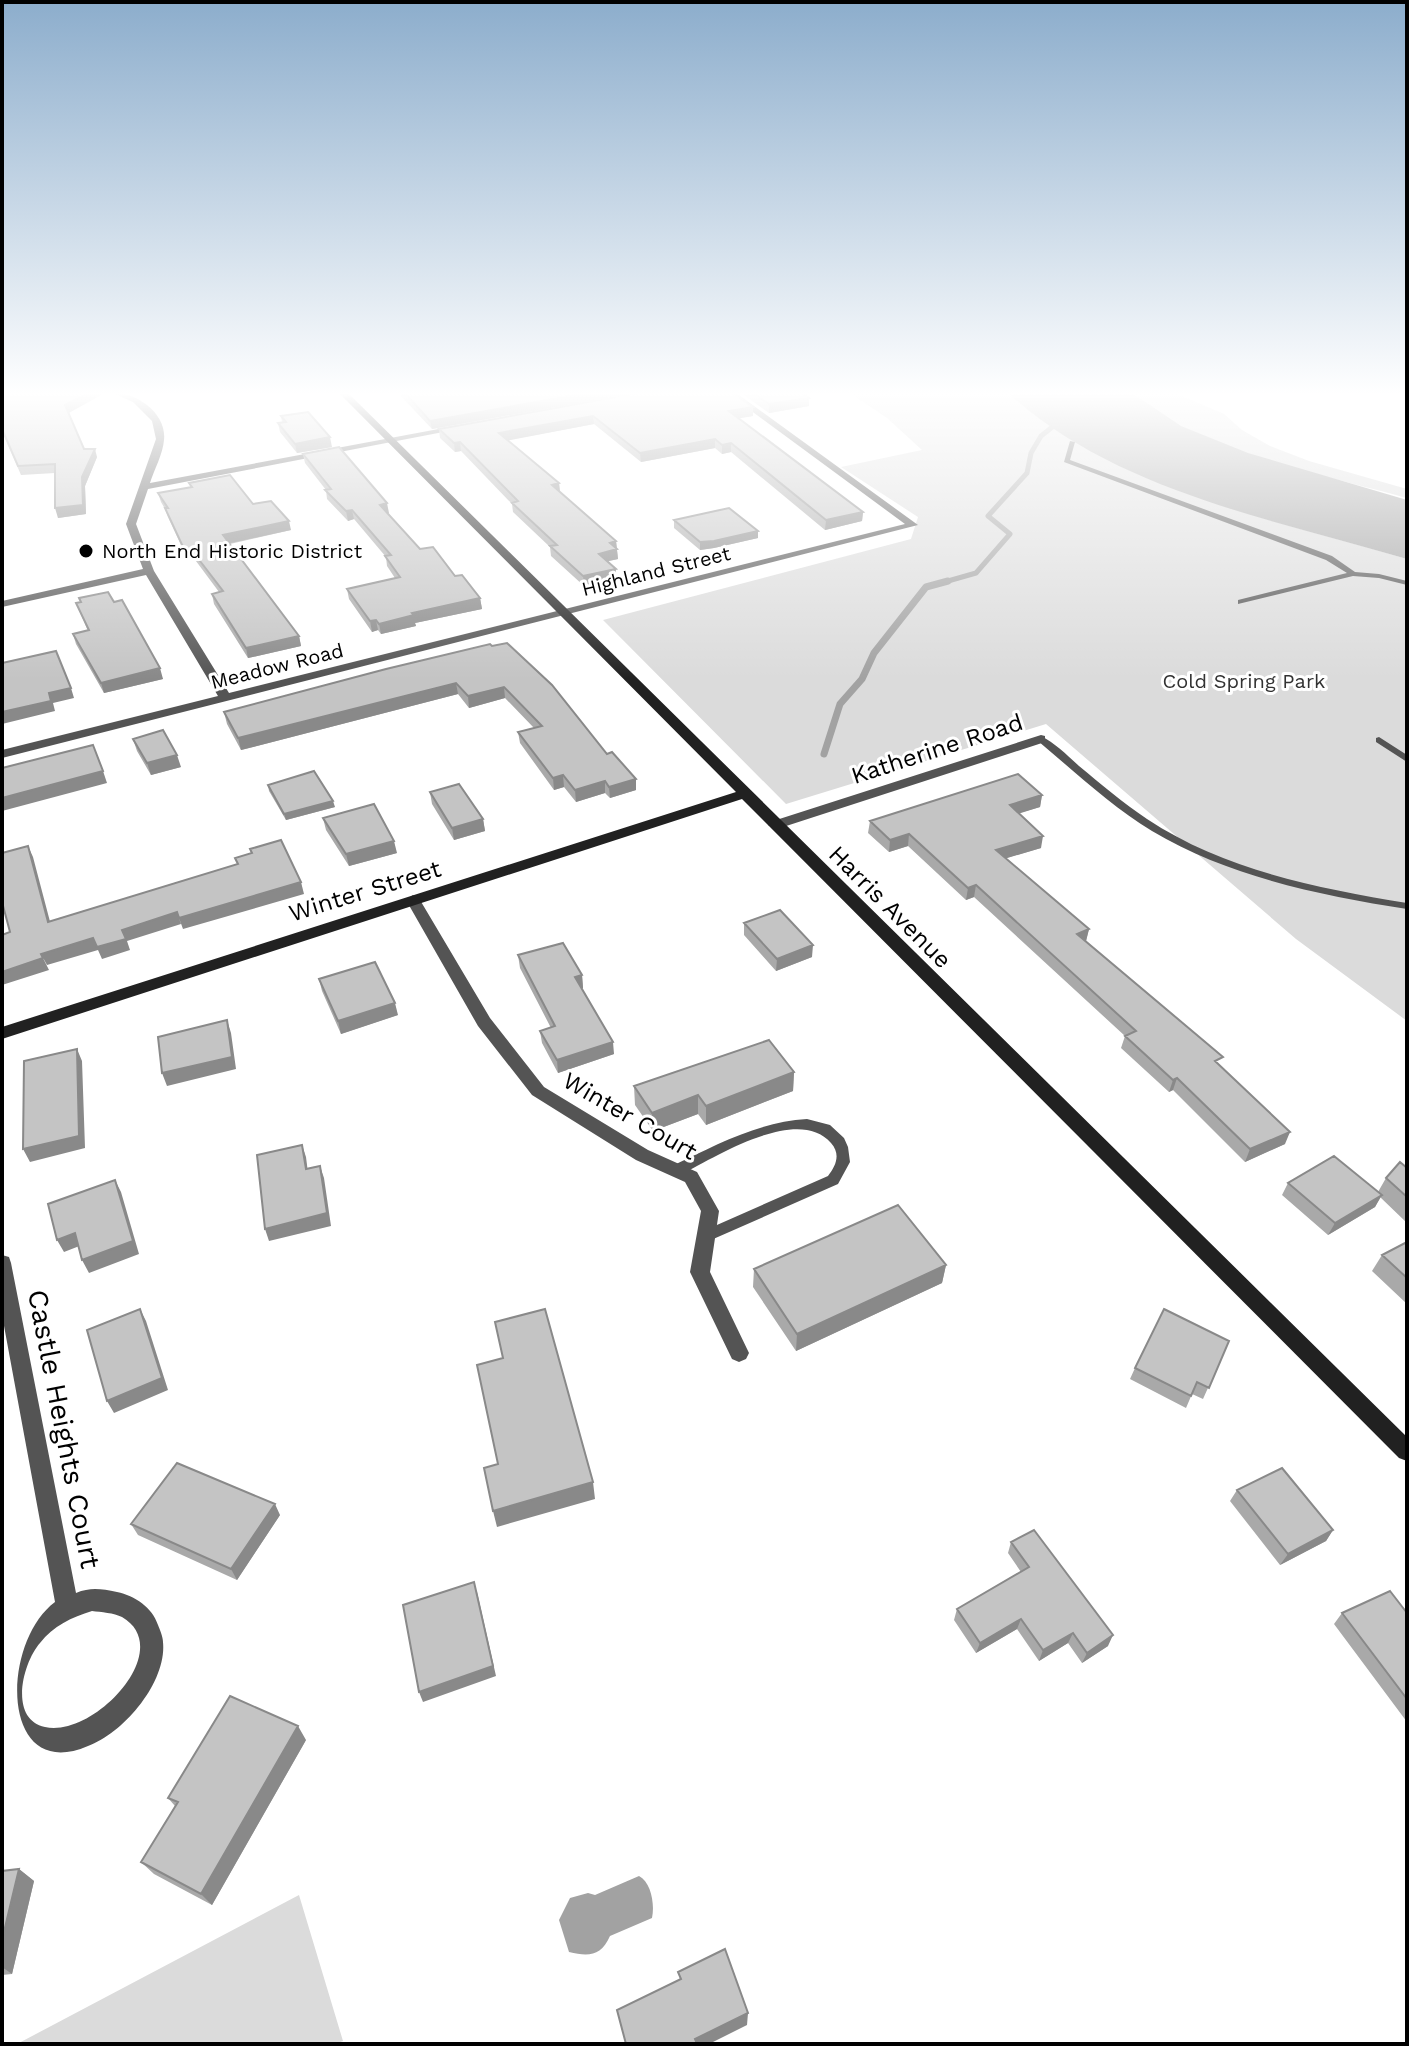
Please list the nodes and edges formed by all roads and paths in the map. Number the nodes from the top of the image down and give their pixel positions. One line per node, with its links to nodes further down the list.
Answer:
1 (143, 488): 5 (street)
2 (436, 488): 10 (main road, Harris Avenue)
3 (863, 488): 10 (street, Highland Street)
4 (1141, 488): 6 (lane)
5 (149, 571): 9 (street); 11 (street)
6 (1353, 574): 7 (lane); 8 (lane)
7 (1407, 583)
8 (1241, 602)
9 (2, 604)
10 (561, 613): 11 (street, Meadow Road); 16 (main road, Harris Avenue)
11 (225, 697): 14 (street, Meadow Road)
12 (1041, 739): 17 (street, Katherine Road); 19 (lane, Katherine Road)
13 (1379, 740): 15 (lane)
14 (2, 754)
15 (1407, 759)
16 (743, 794): 17 (main road, Harris Avenue); 18 (main road, Winter Street)
17 (775, 825): 25 (main road, Harris Avenue)
18 (413, 900): 20 (main road, Winter Street); 21 (street, Winter Court)
19 (1407, 906)
20 (2, 1033)
21 (677, 1170): 22 (street, Winter Court); 22 (lane)
22 (706, 1236): 24 (street, Winter Court)
23 (2, 1263): 26 (street, Castle Heights Court)
24 (739, 1353)
25 (1407, 1451)
26 (67, 1607): 26 (street, Castle Heights Court)

